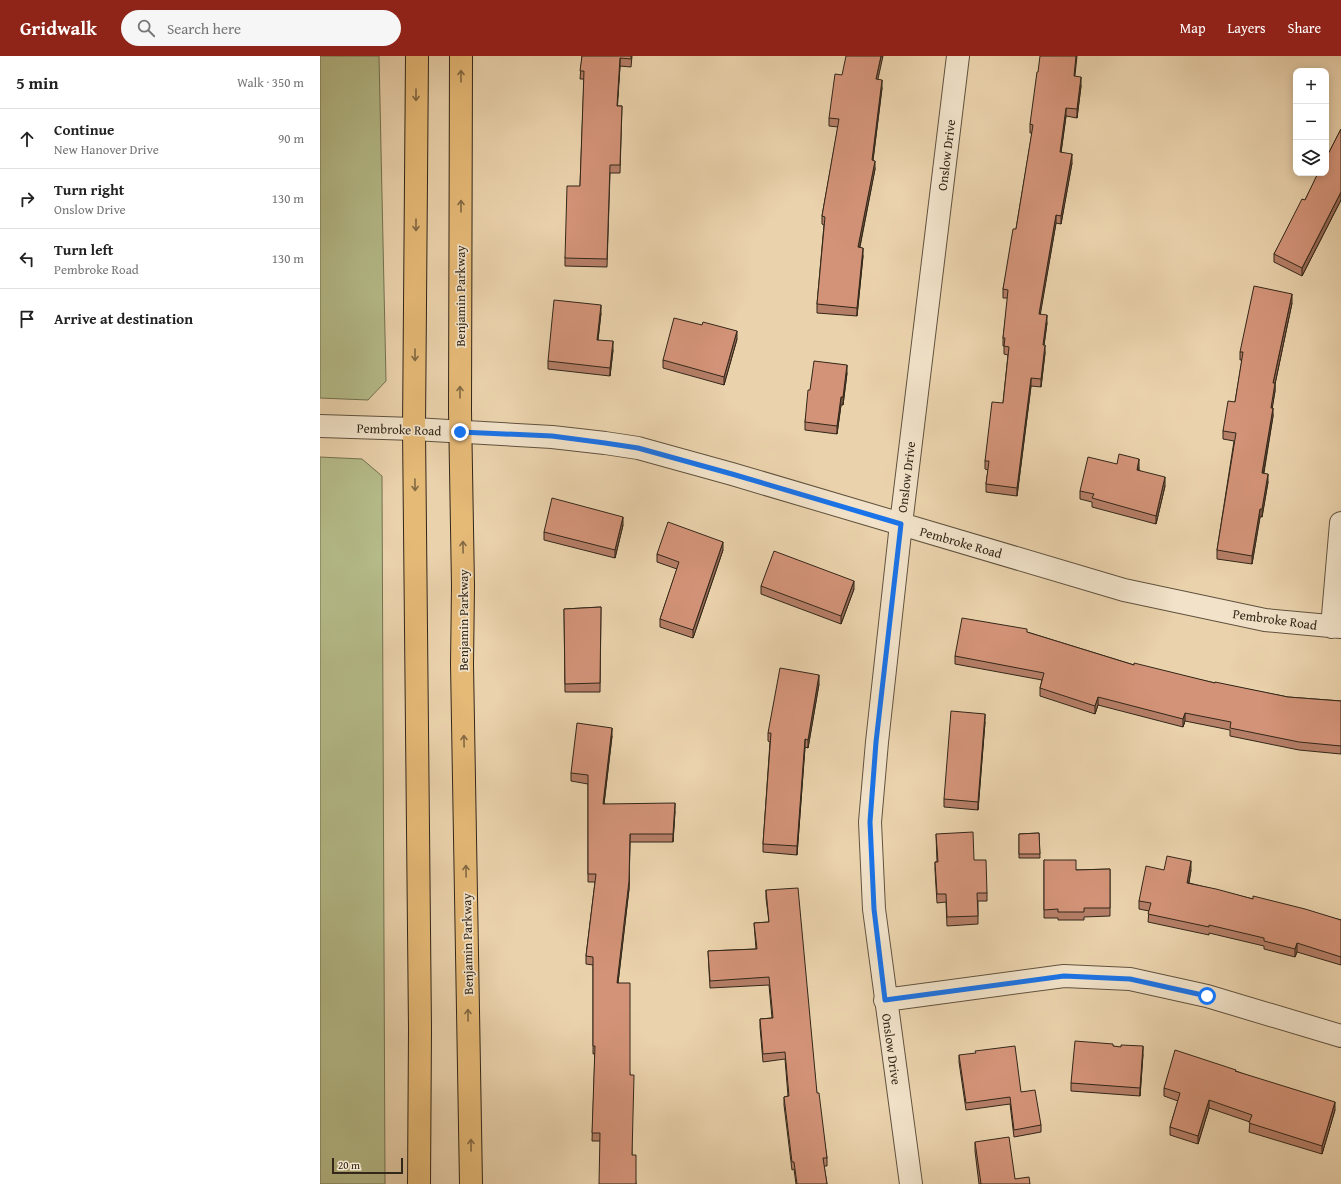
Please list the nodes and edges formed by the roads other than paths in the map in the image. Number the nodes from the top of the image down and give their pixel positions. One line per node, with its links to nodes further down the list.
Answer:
1 (417, 56): 5 (highway, one-way to 5)
2 (461, 56): 6 (highway, Benjamin Parkway, one-way to 2)
3 (958, 56): 8 (street, Onslow Drive)
4 (320, 426): 5 (street, Pembroke Road)
5 (414, 429): 6 (street, Pembroke Road); 12 (highway, one-way to 12)
6 (460, 432): 8 (street, Pembroke Road); 13 (highway, Benjamin Parkway, one-way to 6)
7 (1341, 523): 9 (street)
8 (901, 524): 9 (street, Pembroke Road); 10 (street, Onslow Drive)
9 (1337, 627)
10 (885, 1000): 11 (street); 14 (street, Onslow Drive)
11 (1341, 1036)
12 (419, 1184)
13 (471, 1184)
14 (911, 1184)

